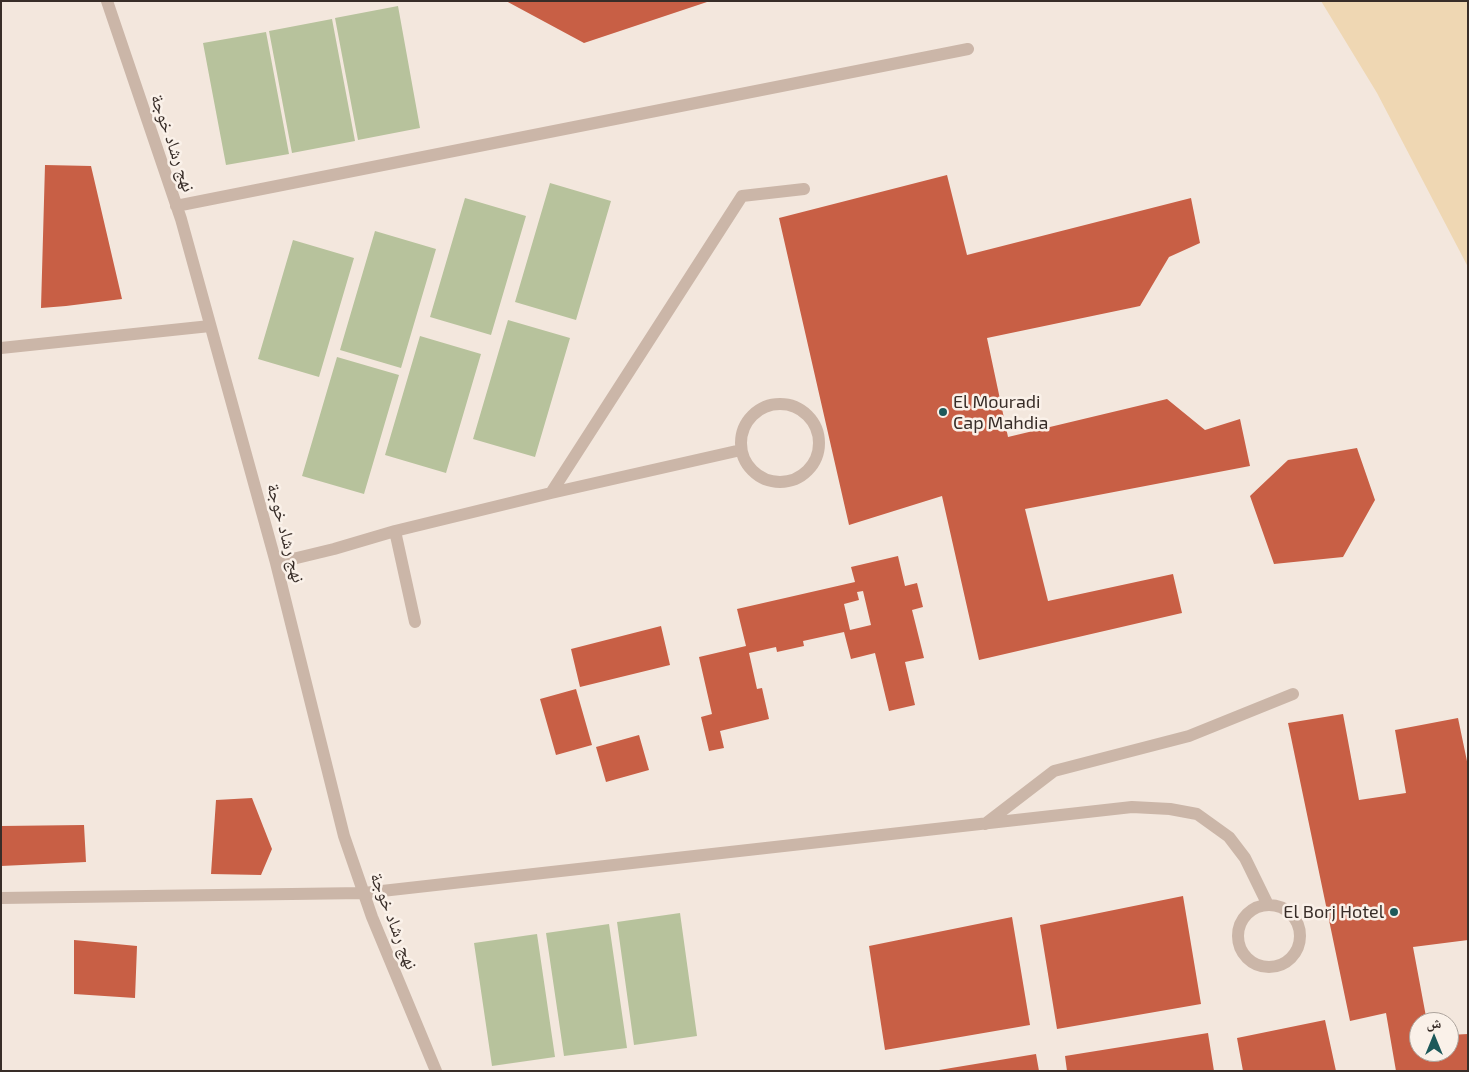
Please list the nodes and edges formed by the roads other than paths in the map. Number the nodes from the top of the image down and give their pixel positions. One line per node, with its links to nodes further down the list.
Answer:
1 (107, 1): 4 (street, نهج رشاد خوجة)
2 (968, 48): 4 (street)
3 (804, 189): 8 (street)
4 (176, 206): 5 (street, نهج رشاد خوجة)
5 (210, 326): 6 (street); 10 (street, نهج رشاد خوجة)
6 (1, 348)
7 (741, 450): 7 (street); 8 (street)
8 (550, 493): 9 (street)
9 (395, 531): 10 (street); 11 (street)
10 (276, 563): 14 (street, نهج رشاد خوجة)
11 (414, 622)
12 (1294, 694): 13 (street)
13 (985, 824): 14 (street); 16 (street)
14 (364, 894): 15 (street); 17 (street, نهج رشاد خوجة)
15 (1, 898)
16 (1268, 905): 16 (street)
17 (436, 1071)

